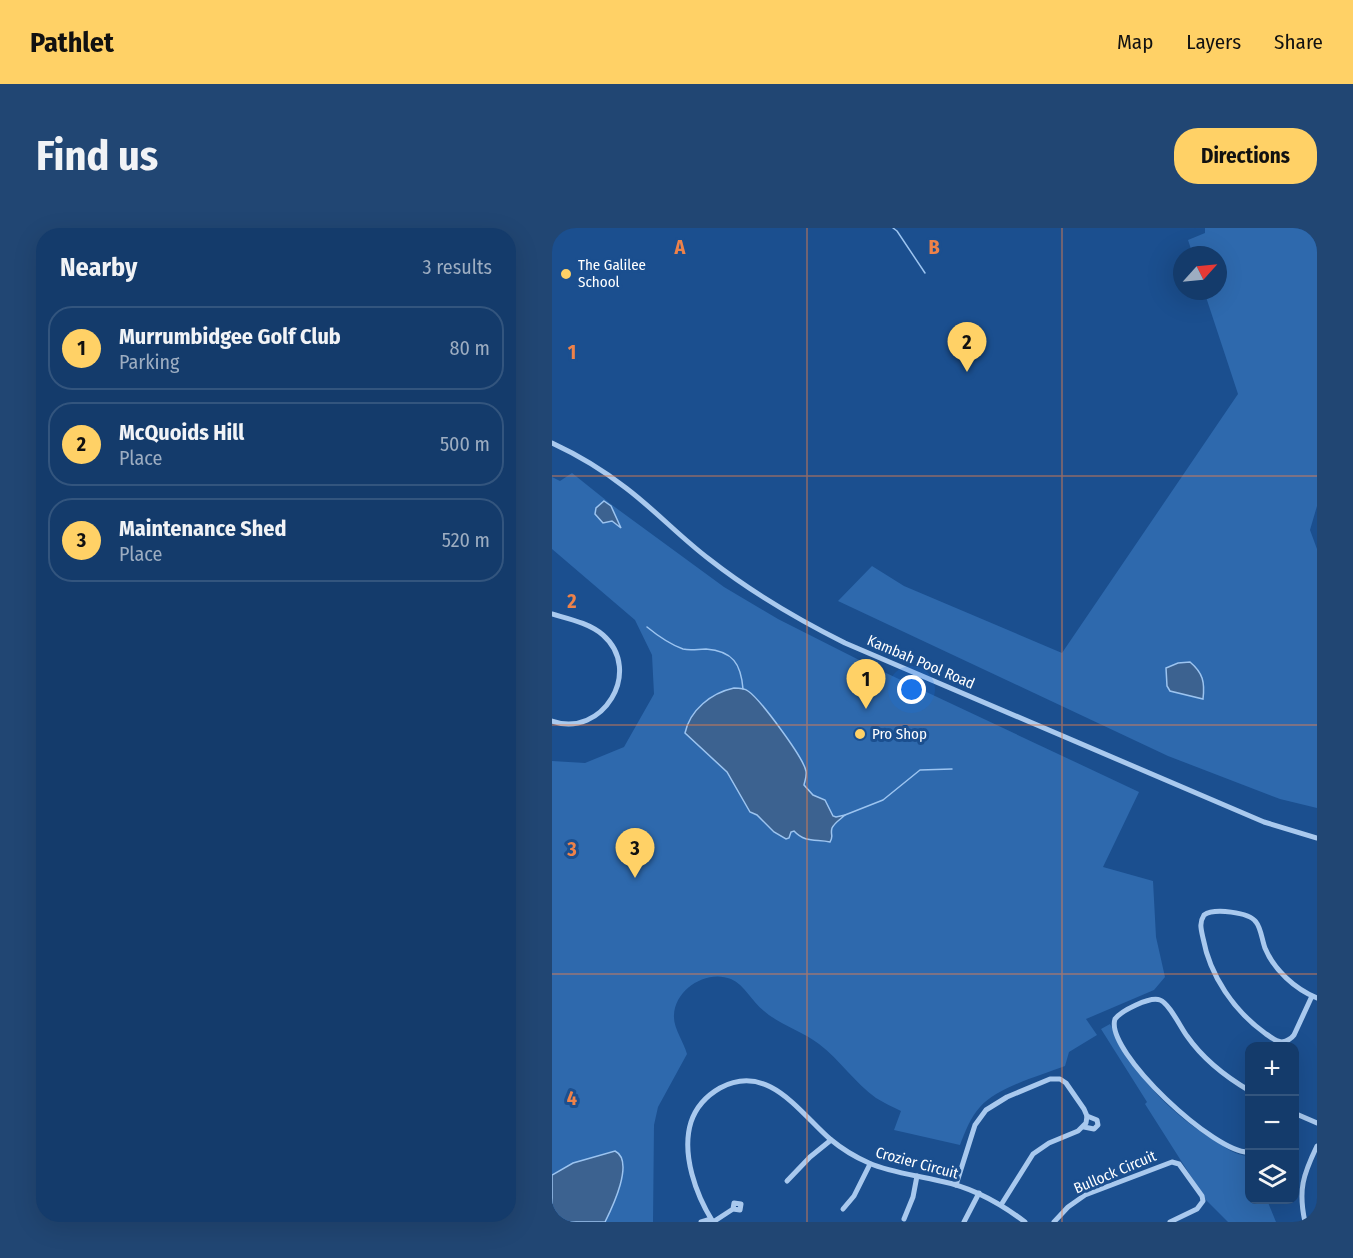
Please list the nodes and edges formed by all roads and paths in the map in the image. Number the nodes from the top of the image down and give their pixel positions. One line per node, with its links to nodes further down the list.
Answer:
1 (552, 443): 4 (street, Kambah Pool Road)
2 (552, 614): 3 (street)
3 (552, 721)
4 (1317, 838)
5 (1315, 997): 5 (street)
6 (1245, 1087): 13 (street)
7 (1299, 1115): 9 (street)
8 (1087, 1116): 10 (street); 10 (street); 17 (street)
9 (1317, 1123)
10 (1084, 1127): 19 (street)
11 (831, 1140): 14 (street, Crozier Circuit); 16 (street); 23 (street, Crozier Circuit)
12 (1317, 1146): 29 (street)
13 (1245, 1152)
14 (870, 1164): 15 (street, Crozier Circuit); 21 (street)
15 (917, 1176): 17 (street, Crozier Circuit); 22 (street)
16 (787, 1181)
17 (956, 1185): 18 (street, Crozier Circuit)
18 (979, 1194): 19 (street, Crozier Circuit); 25 (street)
19 (1001, 1205): 26 (street, Crozier Circuit)
20 (733, 1209): 23 (street)
21 (843, 1209)
22 (904, 1219)
23 (713, 1221): 24 (street)
24 (701, 1222)
25 (964, 1222)
26 (1026, 1222)
27 (1054, 1222): 28 (street, Bullock Circuit)
28 (1170, 1222)
29 (1305, 1222)

